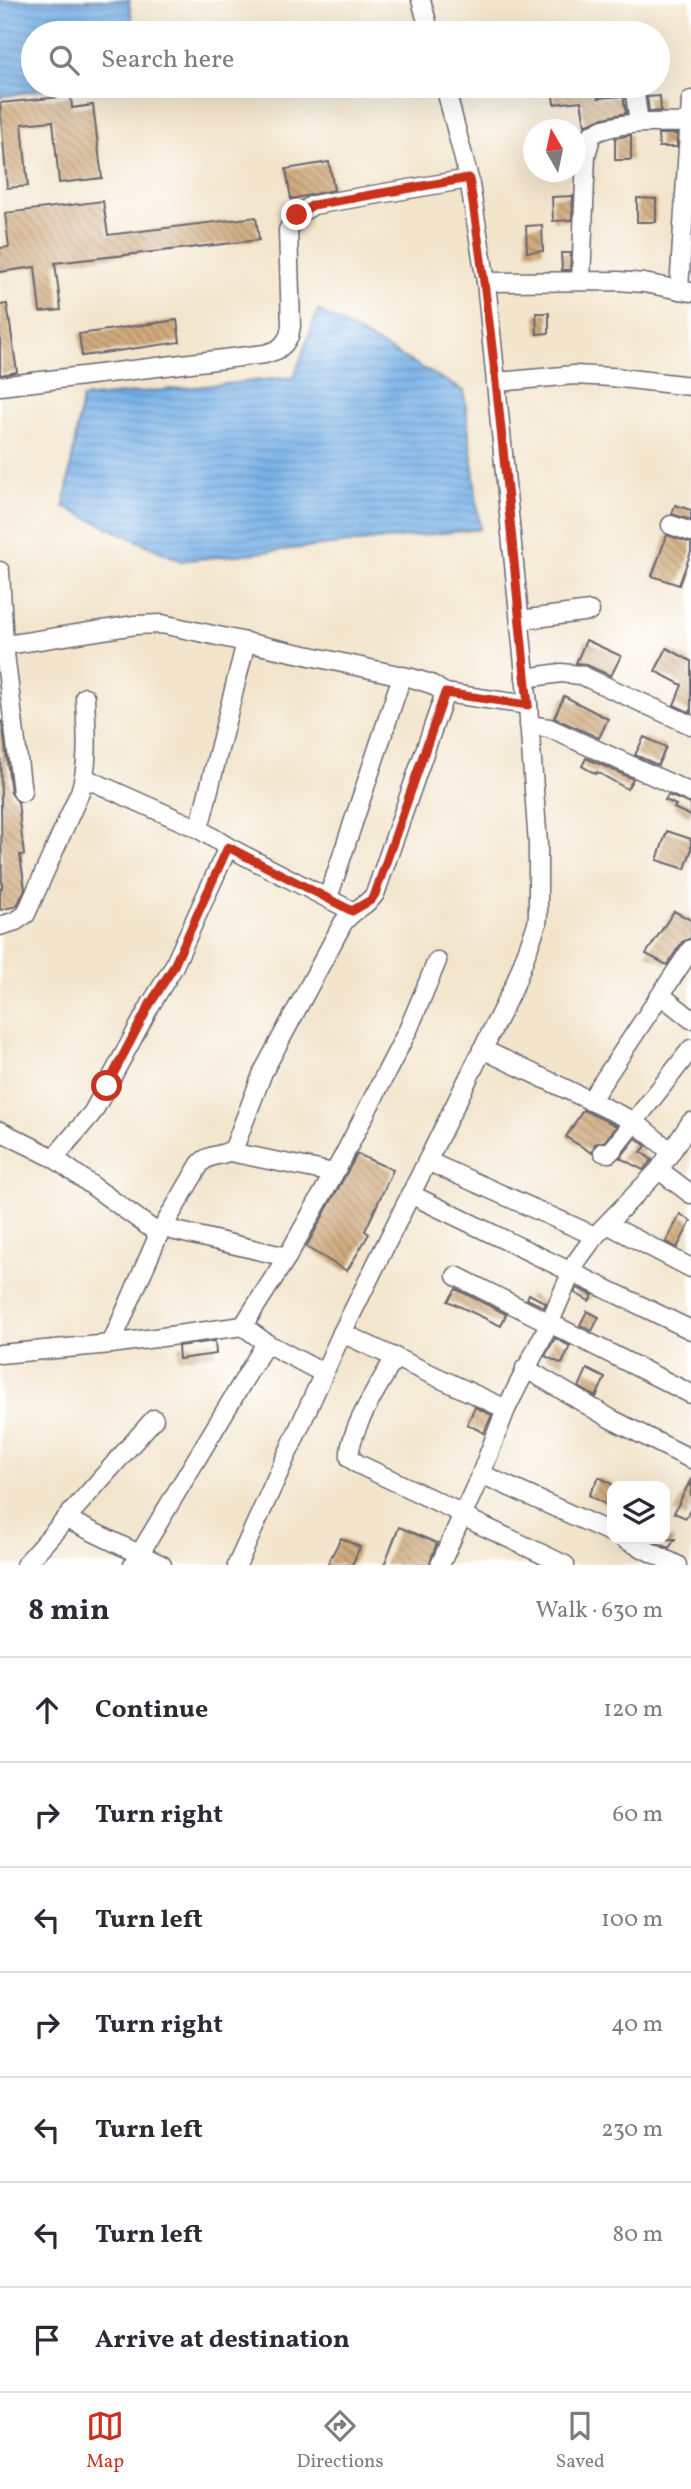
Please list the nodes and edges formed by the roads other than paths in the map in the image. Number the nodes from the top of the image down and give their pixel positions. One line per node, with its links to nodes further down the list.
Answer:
1 (421, 0): 2 (street)
2 (427, 21)
3 (448, 98): 8 (street)
4 (636, 98): 6 (street)
5 (691, 100): 7 (street)
6 (639, 123): 7 (street); 9 (street)
7 (690, 123): 11 (street)
8 (469, 178): 10 (street); 13 (street)
9 (581, 281): 10 (street); 11 (street)
10 (486, 282): 12 (street)
11 (685, 291)
12 (497, 382): 14 (street); 19 (street)
13 (0, 386)
14 (691, 386)
15 (671, 525): 16 (street)
16 (691, 532)
17 (0, 571): 21 (street)
18 (590, 611): 19 (street)
19 (520, 620): 23 (street)
20 (246, 642): 21 (street); 22 (street); 32 (street)
21 (2, 645): 30 (street)
22 (402, 676): 24 (street); 34 (street)
23 (525, 678): 26 (street); 28 (street)
24 (445, 693): 26 (street); 35 (street)
25 (85, 697): 29 (street)
26 (528, 705): 27 (street)
27 (529, 725): 31 (street); 41 (street)
28 (691, 725)
29 (85, 778): 32 (street); 36 (street)
30 (22, 792)
31 (691, 793)
32 (199, 829): 33 (street)
33 (228, 847): 34 (street); 50 (street)
34 (328, 898): 35 (street)
35 (352, 911): 47 (street)
36 (0, 926)
37 (691, 949): 39 (street)
38 (437, 961): 53 (street)
39 (662, 996): 40 (street); 43 (street)
40 (691, 1018)
41 (482, 1049): 43 (street); 51 (street)
42 (691, 1049): 44 (street)
43 (590, 1101): 44 (street)
44 (635, 1122): 48 (street); 49 (street)
45 (691, 1122): 49 (street)
46 (0, 1131): 50 (street)
47 (230, 1152): 53 (street); 57 (street)
48 (603, 1152)
49 (671, 1152): 52 (street)
50 (54, 1158): 57 (street)
51 (427, 1161): 54 (street); 56 (street)
52 (659, 1170): 55 (street); 56 (street)
53 (334, 1173): 58 (street)
54 (410, 1194): 60 (street); 65 (street)
55 (691, 1194)
56 (601, 1230): 59 (street); 60 (street)
57 (161, 1231): 58 (street); 66 (street)
58 (287, 1257): 63 (street)
59 (691, 1268)
60 (572, 1273): 62 (street); 64 (street)
61 (456, 1276): 62 (street)
62 (549, 1324): 70 (street); 72 (street)
63 (243, 1325): 66 (street); 67 (street)
64 (691, 1331)
65 (342, 1333): 69 (street); 71 (street)
66 (111, 1343): 68 (street)
67 (266, 1343): 71 (street); 81 (street)
68 (0, 1354)
69 (395, 1357): 73 (street); 77 (street)
70 (525, 1368): 73 (street); 75 (street)
71 (323, 1374): 84 (street)
72 (691, 1394)
73 (506, 1409): 76 (street)
74 (154, 1419): 78 (street)
75 (691, 1460)
76 (481, 1474): 77 (street); 79 (street)
77 (463, 1515): 85 (street); 86 (street)
78 (66, 1519): 81 (street); 82 (street)
79 (607, 1531)
80 (634, 1544): 87 (street)
81 (136, 1559): 83 (street)
82 (26, 1565)
83 (162, 1565)
84 (237, 1565)
85 (440, 1565)
86 (565, 1565)
87 (677, 1565)

